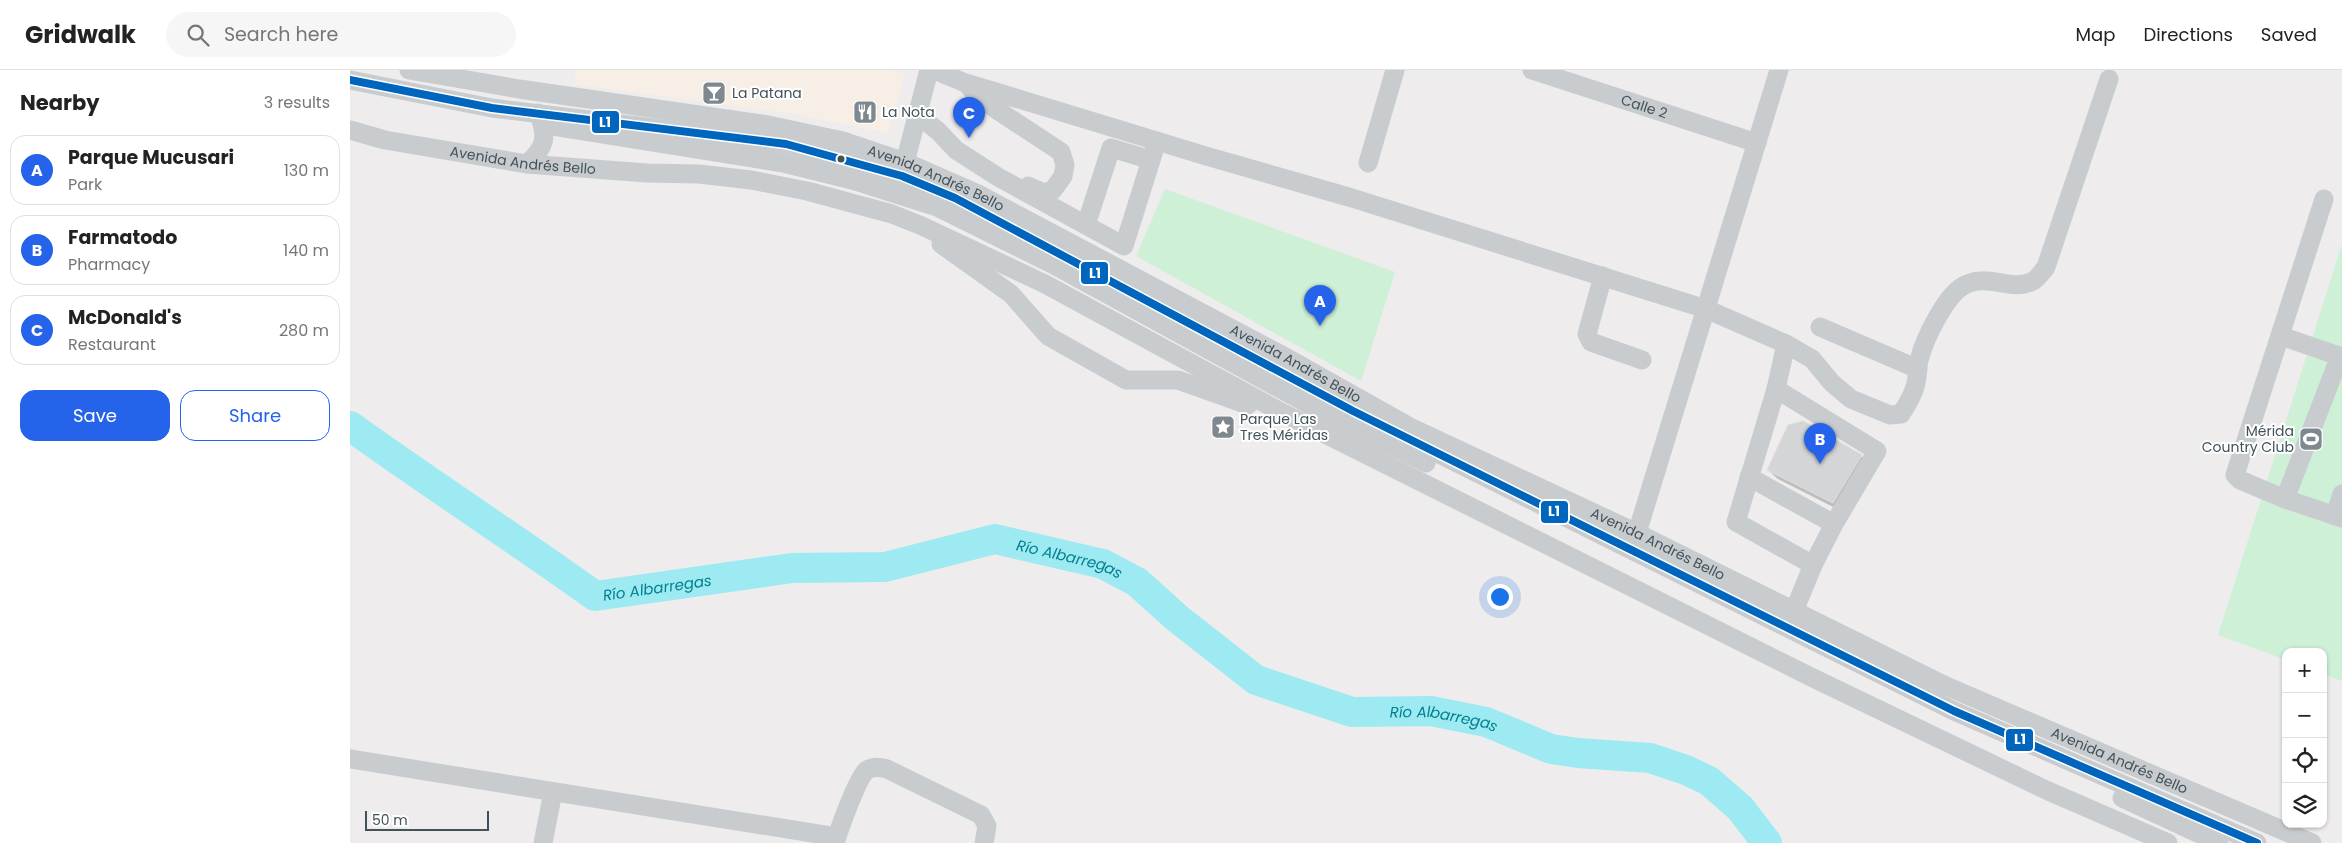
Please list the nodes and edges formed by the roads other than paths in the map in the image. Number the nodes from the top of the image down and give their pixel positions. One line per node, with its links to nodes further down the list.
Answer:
1 (410, 70): 7 (street, Avenida Andrés Bello)
2 (929, 70): 13 (street)
3 (934, 70): 10 (street)
4 (1395, 70): 20 (street)
5 (1532, 70): 17 (street, Calle 2)
6 (1779, 70): 17 (street)
7 (473, 75): 11 (street, Avenida Andrés Bello)
8 (2109, 79): 34 (street)
9 (350, 80): 14 (street)
10 (963, 82): 16 (street); 18 (street)
11 (519, 89): 14 (street); 22 (street, Avenida Andrés Bello)
12 (350, 91): 14 (street)
13 (919, 116): 22 (street); 25 (street)
14 (540, 119): 21 (street); 22 (street)
15 (350, 130): 21 (street, Avenida Andrés Bello)
16 (1157, 141): 19 (street); 27 (street)
17 (1756, 142): 28 (street)
18 (965, 148)
19 (1151, 160): 25 (street); 25 (street)
20 (1368, 163)
21 (527, 164): 24 (street, Avenida Andrés Bello)
22 (901, 177): 24 (street); 42 (street, Avenida Andrés Bello); 51 (street); 52 (street)
23 (2324, 199): 30 (street)
24 (892, 214): 26 (street, Avenida Andrés Bello)
25 (1086, 225)
26 (922, 226): 36 (street, Avenida Andrés Bello); 36 (street)
27 (1603, 276): 28 (street); 33 (street)
28 (1706, 309): 31 (street); 42 (street)
29 (1820, 327): 34 (street)
30 (2281, 336): 32 (street); 39 (street)
31 (1786, 344): 34 (street); 35 (street)
32 (2341, 356): 39 (street)
33 (1642, 360)
34 (1918, 369)
35 (1776, 389): 37 (street); 41 (street)
36 (1281, 412): 50 (street, Avenida Andrés Bello)
37 (1749, 477): 41 (street); 43 (street)
38 (2342, 494): 40 (street)
39 (2285, 500): 40 (street)
40 (2338, 517)
41 (1834, 524): 43 (street)
42 (1637, 533): 44 (street, Avenida Andrés Bello)
43 (1813, 565): 44 (street)
44 (1794, 611): 53 (street, Avenida Andrés Bello)
45 (350, 759): 46 (street)
46 (553, 792): 47 (street); 48 (street)
47 (836, 840): 49 (street)
48 (544, 843)
49 (984, 843)
50 (2168, 843)
51 (2219, 843)
52 (2257, 843)
53 (2312, 843)

